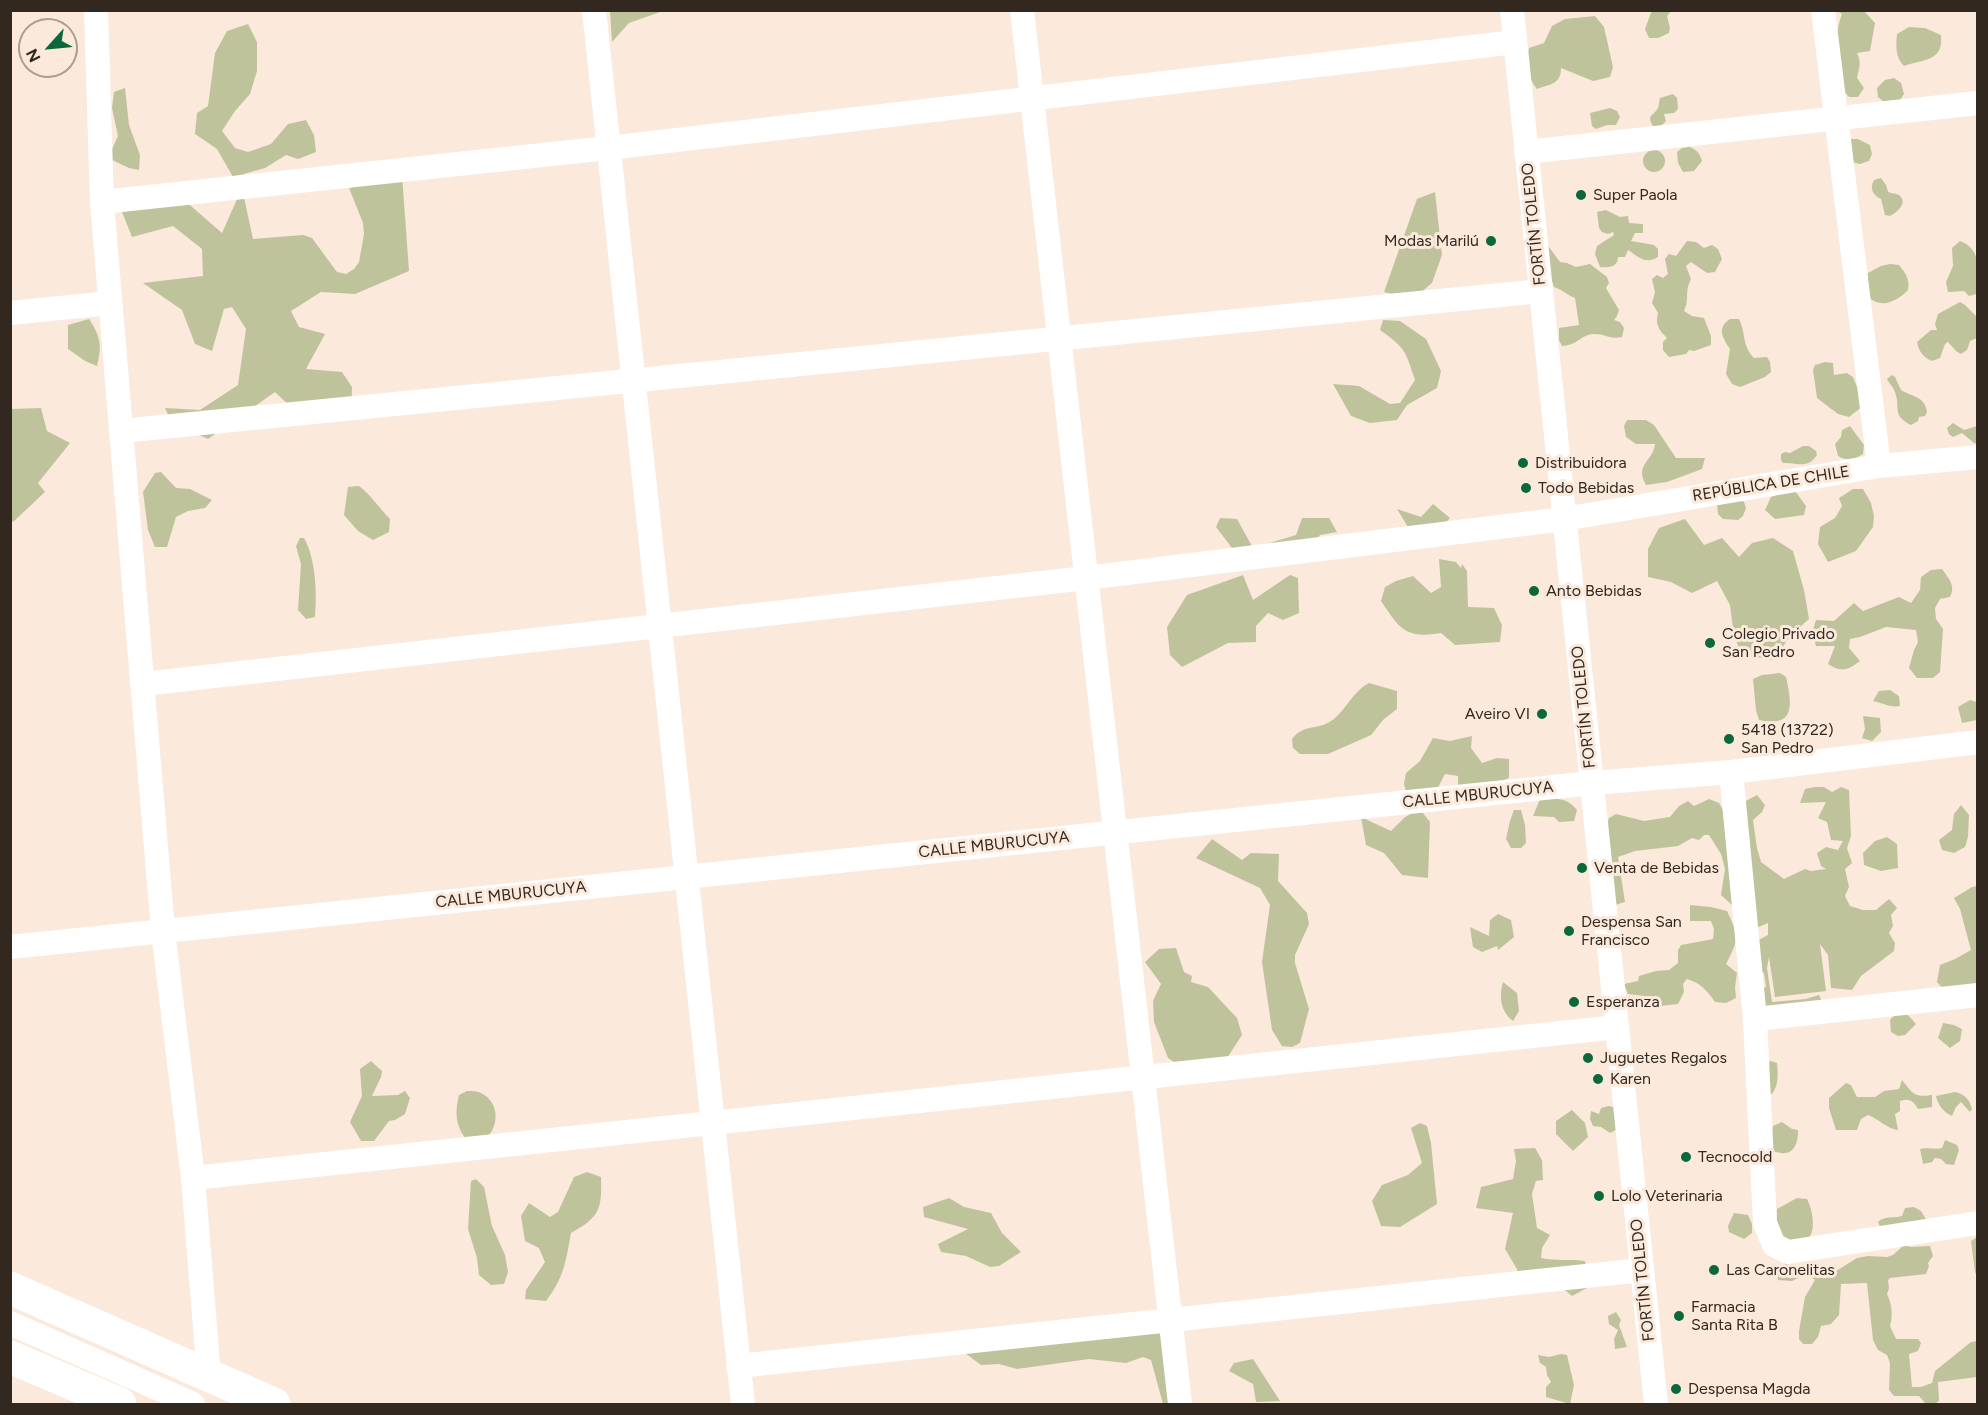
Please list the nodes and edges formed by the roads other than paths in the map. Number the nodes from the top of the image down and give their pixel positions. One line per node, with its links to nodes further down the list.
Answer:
1 (96, 10): 12 (street)
2 (594, 10): 10 (street)
3 (1022, 10): 7 (street)
4 (1512, 10): 6 (street, FORTÍN TOLEDO)
5 (1823, 10): 9 (street)
6 (1515, 42): 7 (street); 11 (street, FORTÍN TOLEDO)
7 (1032, 97): 10 (street); 16 (street)
8 (1977, 103): 9 (street)
9 (1836, 118): 11 (street); 20 (street)
10 (609, 148): 12 (street); 17 (street)
11 (1526, 152): 13 (street, FORTÍN TOLEDO)
12 (102, 202): 14 (street)
13 (1541, 291): 16 (street); 21 (street, FORTÍN TOLEDO)
14 (110, 303): 15 (street); 18 (street)
15 (10, 313)
16 (1059, 338): 17 (street); 22 (street)
17 (633, 381): 18 (street); 23 (street)
18 (121, 431): 24 (street)
19 (1977, 457): 20 (street, REPÚBLICA DE CHILE)
20 (1880, 466): 21 (street, REPÚBLICA DE CHILE)
21 (1564, 519): 22 (street, REPÚBLICA DE CHILE); 27 (street, FORTÍN TOLEDO)
22 (1086, 578): 23 (street, REPÚBLICA DE CHILE); 28 (street)
23 (659, 626): 24 (street, REPÚBLICA DE CHILE); 29 (street)
24 (143, 684): 30 (street)
25 (1977, 742): 26 (street, CALLE MBURUCUYA)
26 (1731, 772): 27 (street, CALLE MBURUCUYA); 33 (street)
27 (1592, 783): 28 (street, CALLE MBURUCUYA); 34 (street, FORTÍN TOLEDO)
28 (1115, 832): 29 (street, CALLE MBURUCUYA); 35 (street)
29 (686, 877): 30 (street, CALLE MBURUCUYA); 36 (street)
30 (163, 931): 31 (street, CALLE MBURUCUYA); 37 (street)
31 (10, 947)
32 (1977, 995): 33 (street)
33 (1755, 1019): 38 (street)
34 (1617, 1026): 35 (street); 39 (street, FORTÍN TOLEDO)
35 (1143, 1077): 36 (street); 41 (street)
36 (712, 1123): 37 (street); 44 (street)
37 (193, 1178): 45 (street)
38 (1977, 1223)
39 (1642, 1270): 41 (street); 50 (street, FORTÍN TOLEDO)
40 (10, 1288): 45 (highway)
41 (1170, 1320): 44 (street); 49 (street)
42 (10, 1323): 45 (street)
43 (10, 1357): 46 (highway)
44 (738, 1366): 48 (street)
45 (201, 1391): 47 (highway)
46 (120, 1404)
47 (274, 1404)
48 (743, 1404)
49 (1180, 1404)
50 (1656, 1404)

